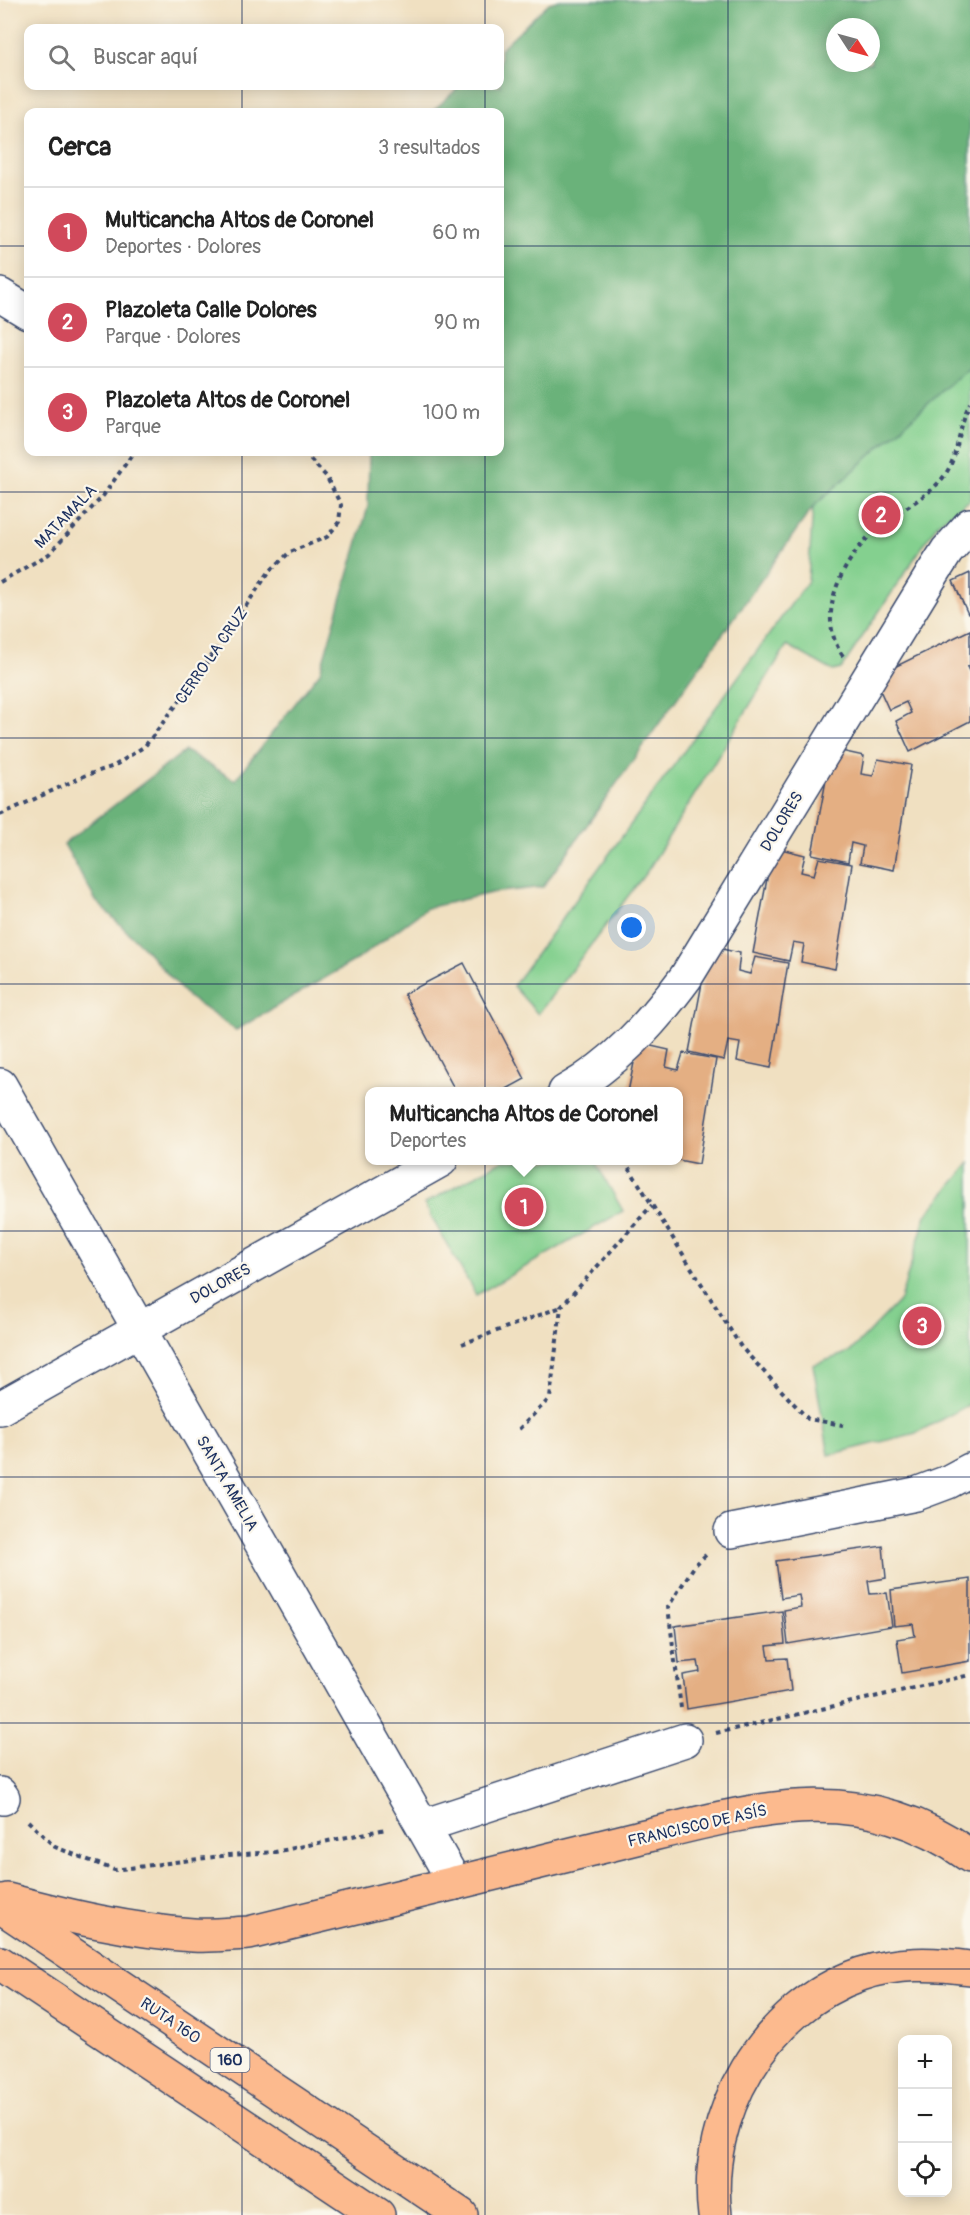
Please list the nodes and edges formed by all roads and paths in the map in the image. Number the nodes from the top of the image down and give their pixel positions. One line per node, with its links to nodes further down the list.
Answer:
1 (0, 295): 2 (street)
2 (24, 310)
3 (970, 404): 8 (path)
4 (131, 456): 7 (path, MATAMALA)
5 (307, 456): 9 (path, CERRO LA CRUZ)
6 (970, 525): 8 (street, DOLORES)
7 (0, 582)
8 (864, 686): 11 (street, DOLORES)
9 (0, 815)
10 (0, 1085): 16 (street, SANTA AMELIA)
11 (572, 1087)
12 (434, 1165): 16 (street, DOLORES)
13 (627, 1165): 14 (path)
14 (652, 1205): 15 (path); 19 (path)
15 (561, 1307): 17 (path); 20 (path)
16 (140, 1328): 18 (street, DOLORES); 26 (street, SANTA AMELIA)
17 (462, 1344)
18 (0, 1408)
19 (843, 1425)
20 (519, 1429)
21 (970, 1470): 22 (street)
22 (731, 1531): 24 (path)
23 (970, 1674): 24 (path)
24 (685, 1740): 26 (street)
25 (2, 1796): 26 (path)
26 (423, 1826): 28 (street, SANTA AMELIA)
27 (970, 1856): 28 (main road, FRANCISCO DE ASÍS)
28 (455, 1883): 29 (main road, FRANCISCO DE ASÍS)
29 (0, 1898)
30 (0, 1906): 34 (main road, RUTA 160 / 160)
31 (0, 1963): 33 (main road)
32 (970, 1968): 35 (main road)
33 (378, 2215)
34 (461, 2215)
35 (715, 2215)

